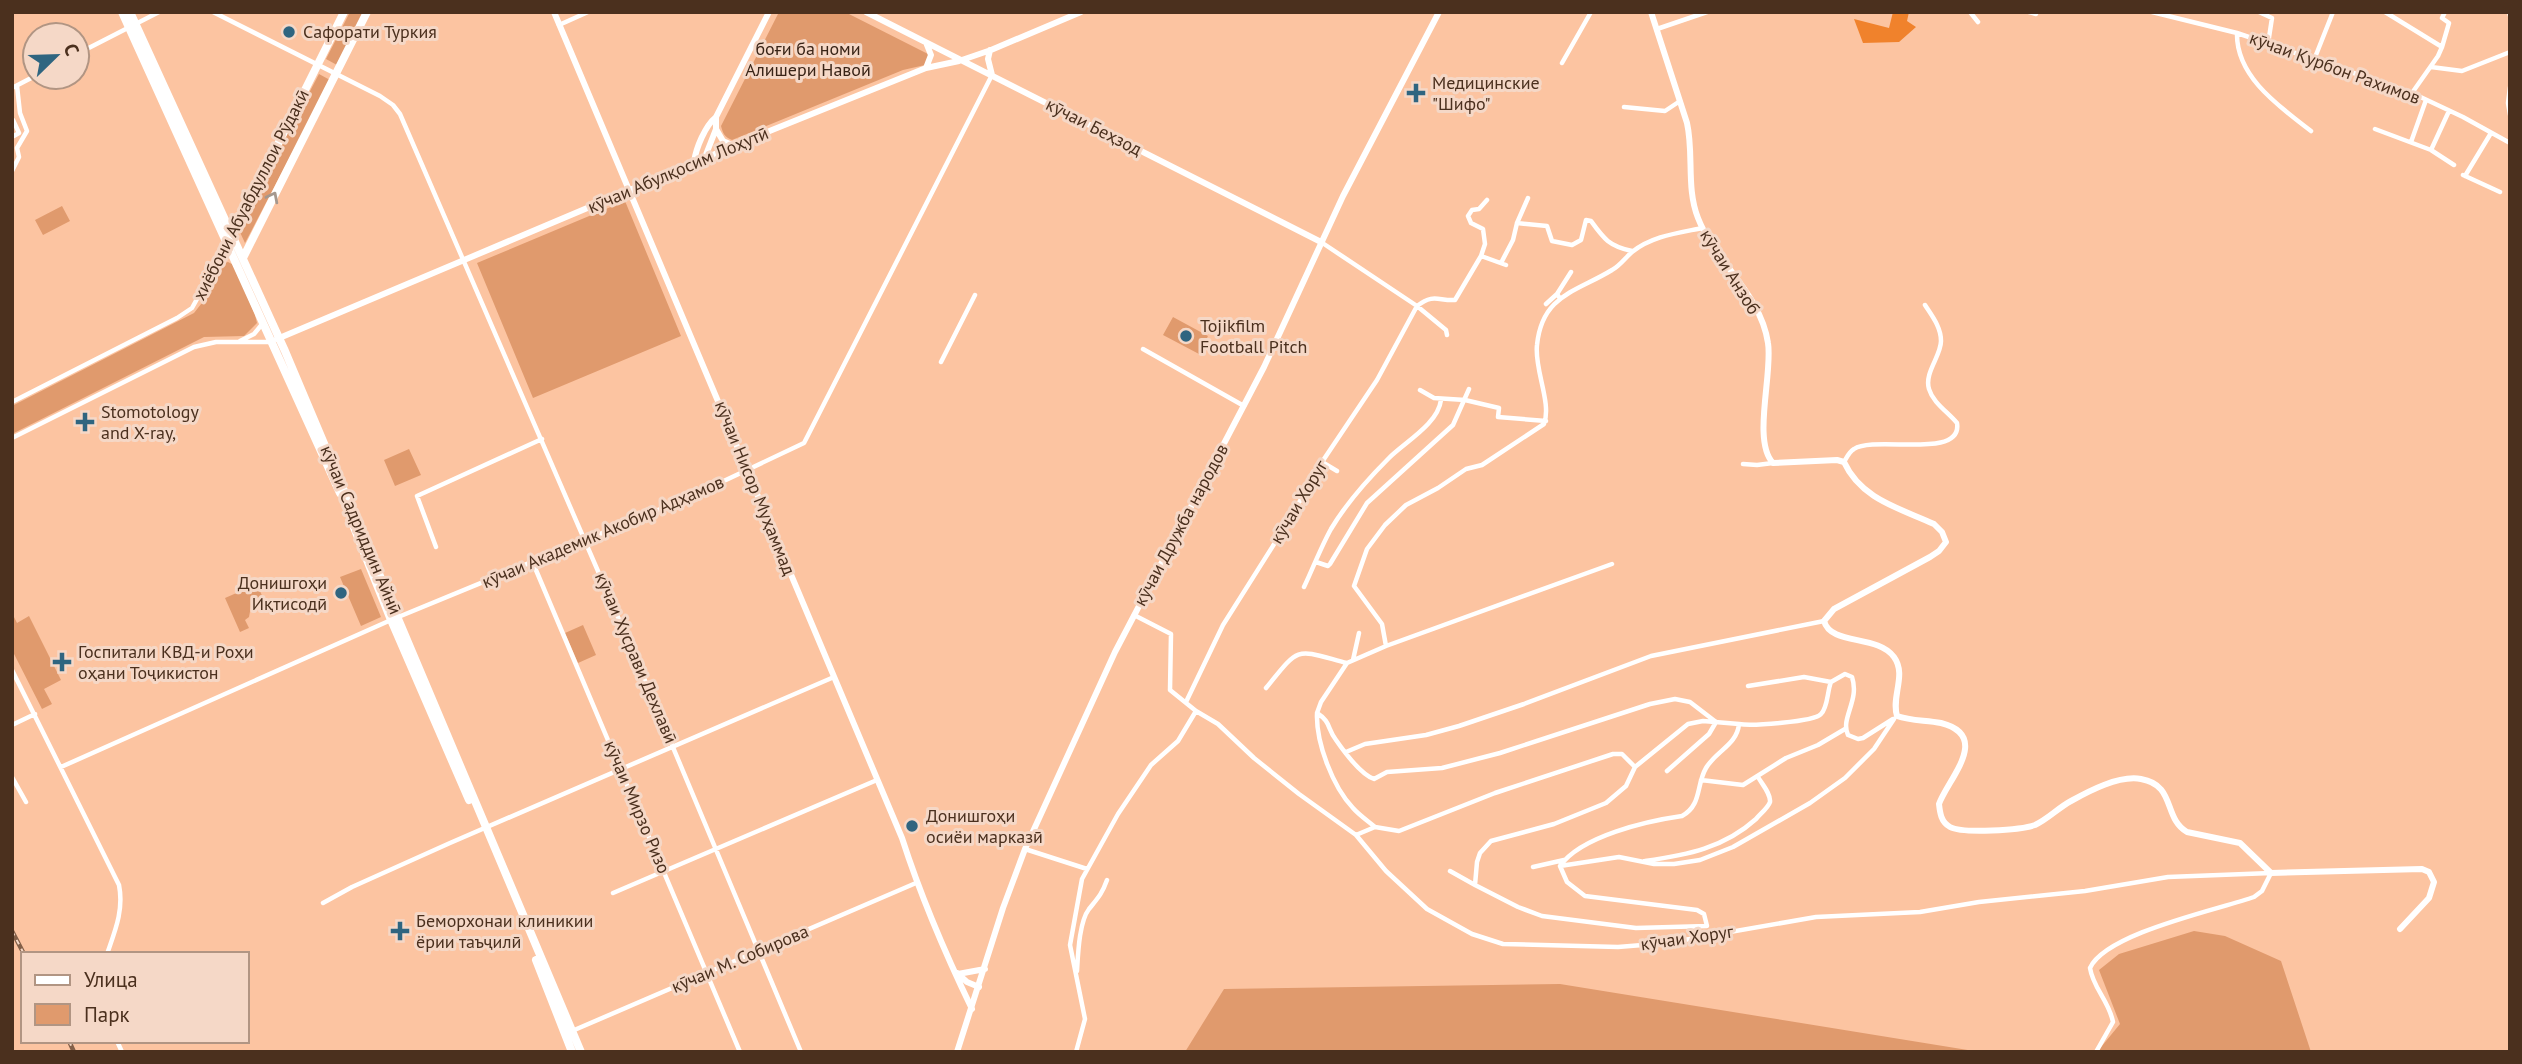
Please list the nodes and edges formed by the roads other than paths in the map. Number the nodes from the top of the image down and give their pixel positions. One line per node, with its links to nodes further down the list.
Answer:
1 (122, 12): 26 (highway, кӯчаи Садриддин Айнӣ)
2 (130, 12): 26 (highway, кӯчаи Садриддин Айнӣ)
3 (159, 12): 26 (street)
4 (213, 12): 38 (street)
5 (344, 12): 38 (highway, хиёбони Абуабдуллои Рӯдакӣ)
6 (367, 12): 41 (highway)
7 (554, 12): 25 (street, кӯчаи Нисор Муҳаммад)
8 (588, 12): 25 (street)
9 (769, 12): 51 (street)
10 (1081, 12): 33 (street, кӯчаи Абулқосим Лоҳутӣ)
11 (1439, 12): 73 (street, кӯчаи Дружба народов)
12 (1591, 12): 37 (street)
13 (1651, 12): 27 (street, кӯчаи Анзоб)
14 (1707, 12): 27 (street)
15 (1970, 12): 24 (street)
16 (2029, 12): 23 (street)
17 (2152, 12): 28 (street, кӯчаи Курбон Рахимов)
18 (2259, 12): 30 (street)
19 (2333, 12): 35 (street)
20 (2385, 12): 32 (street)
21 (2445, 12): 32 (street)
22 (868, 13): 29 (street, кӯчаи Беҳзод)
23 (2036, 14)
24 (1978, 22)
25 (559, 25): 66 (street, кӯчаи Нисор Муҳаммад)
26 (132, 26): 31 (street); 72 (highway, кӯчаи Садриддин Айнӣ)
27 (1657, 29): 47 (street, кӯчаи Анзоб)
28 (2237, 33): 30 (street, кӯчаи Курбон Рахимов); 55 (street)
29 (926, 43): 36 (street, кӯчаи Беҳзод); 40 (street)
30 (2268, 44): 35 (street, кӯчаи Курбон Рахимов)
31 (91, 47)
32 (2442, 47): 39 (street)
33 (990, 50): 36 (street, кӯчаи Абулқосим Лоҳутӣ); 42 (street)
34 (2510, 52): 39 (street)
35 (2314, 60): 45 (street, кӯчаи Курбон Рахимов)
36 (959, 61): 40 (street, кӯчаи Абулқосим Лоҳутӣ); 42 (street, кӯчаи Беҳзод)
37 (1562, 63)
38 (317, 65): 41 (street); 72 (highway, хиёбони Абуабдуллои Рӯдакӣ)
39 (2431, 67): 45 (street)
40 (926, 68): 60 (street, кӯчаи Абулқосим Лоҳутӣ)
41 (336, 74): 76 (highway, one-way to 41); 77 (street, кӯчаи Хусрави Дехлавӣ)
42 (992, 75): 73 (street, кӯчаи Беҳзод); 103 (street, кӯчаи Академик Акобир Адҳамов)
43 (15, 87): 65 (street)
44 (2510, 87): 50 (street)
45 (2412, 93): 46 (street, кӯчаи Курбон Рахимов)
46 (2426, 100): 49 (street, кӯчаи Курбон Рахимов); 58 (street)
47 (1680, 101): 48 (street); 71 (street, кӯчаи Анзоб)
48 (1624, 107)
49 (2449, 111): 56 (street, кӯчаи Курбон Рахимов); 61 (street)
50 (2510, 115)
51 (716, 117): 54 (street); 63 (street)
52 (13, 120): 57 (street)
53 (2375, 128): 58 (street)
54 (716, 130): 60 (street); 62 (street)
55 (2311, 131)
56 (2491, 133): 59 (street, кӯчаи Курбон Рахимов); 67 (street)
57 (12, 137)
58 (2411, 142): 61 (street)
59 (2510, 144)
60 (734, 146): 62 (street, кӯчаи Абулқосим Лоҳутӣ)
61 (2431, 150): 64 (street)
62 (705, 157): 63 (street, кӯчаи Абулқосим Лоҳутӣ)
63 (694, 162): 66 (street, кӯчаи Абулқосим Лоҳутӣ)
64 (2454, 165)
65 (12, 171)
66 (629, 190): 77 (street, кӯчаи Абулқосим Лоҳутӣ); 103 (street, кӯчаи Нисор Муҳаммад)
67 (2500, 192)
68 (1528, 198): 70 (street)
69 (1487, 200): 75 (street)
70 (1517, 223): 74 (street); 75 (street)
71 (1702, 228): 74 (street); 101 (street, кӯчаи Анзоб)
72 (230, 238): 76 (highway, кӯчаи Садриддин Айнӣ); 84 (highway, кӯчаи Садриддин Айнӣ); 94 (street, хиёбони Абуабдуллои Рӯдакӣ)
73 (1321, 242): 83 (street); 95 (street, кӯчаи Дружба народов)
74 (1633, 252): 80 (street)
75 (1480, 256): 83 (street)
76 (243, 258): 84 (highway, кӯчаи Садриддин Айнӣ)
77 (463, 260): 86 (street, кӯчаи Абулқосим Лоҳутӣ); 98 (street, кӯчаи Хусрави Дехлавӣ)
78 (1571, 272): 80 (street)
79 (975, 295): 89 (street)
80 (1558, 296): 81 (street); 96 (street)
81 (1546, 304)
82 (1926, 305): 100 (street)
83 (1417, 306): 85 (street); 99 (street, кӯчаи Хоруг)
84 (266, 318): 86 (highway, кӯчаи Садриддин Айнӣ); 87 (street)
85 (1447, 335)
86 (276, 340): 87 (street); 112 (highway, кӯчаи Садриддин Айнӣ)
87 (239, 341): 97 (street)
88 (1143, 349): 95 (street)
89 (941, 362)
90 (1469, 389): 93 (street)
91 (1420, 390): 92 (street)
92 (1441, 400): 93 (street); 107 (street)
93 (1465, 400): 96 (street); 107 (street)
94 (12, 402)
95 (1244, 406): 111 (street, кӯчаи Дружба народов)
96 (1546, 421): 115 (street)
97 (12, 438)
98 (542, 439): 105 (street, кӯчаи Хусрави Дехлавӣ); 106 (street)
99 (1322, 462): 104 (street); 122 (street, кӯчаи Хоруг)
100 (1844, 462): 101 (street); 113 (street)
101 (1773, 463): 102 (street)
102 (1743, 464)
103 (746, 471): 105 (street, кӯчаи Академик Акобир Адҳамов); 118 (street, кӯчаи Нисор Муҳаммад)
104 (1337, 471)
105 (585, 541): 108 (street, кӯчаи Академик Акобир Адҳамов); 131 (street, кӯчаи Хусрави Дехлавӣ)
106 (436, 547)
107 (1316, 562): 110 (street)
108 (533, 563): 112 (street, кӯчаи Академик Акобир Адҳамов); 135 (street, кӯчаи Мирзо Ризо)
109 (1612, 564): 115 (street)
110 (1304, 587)
111 (1133, 615): 122 (street, кӯчаи Хоруг); 146 (street, кӯчаи Дружба народов)
112 (394, 619): 133 (street, кӯчаи Академик Акобир Адҳамов); 143 (highway, кӯчаи Садриддин Айнӣ)
113 (1824, 621): 126 (street); 132 (street)
114 (1359, 633): 116 (street)
115 (1386, 646): 116 (street)
116 (1350, 662): 121 (street); 124 (street)
117 (12, 670): 125 (street)
118 (834, 677): 131 (street); 139 (street, кӯчаи Нисор Муҳаммад)
119 (1831, 682): 120 (street); 128 (street); 130 (street)
120 (1748, 685)
121 (1266, 688)
122 (1186, 702): 123 (street, кӯчаи Хоруг)
123 (1196, 712): 144 (street, кӯчаи Хоруг); 151 (street)
124 (1317, 713): 132 (street); 142 (street)
125 (35, 714): 129 (street); 133 (street)
126 (1895, 718): 130 (street); 148 (street); 154 (street)
127 (1716, 722): 128 (street); 132 (street); 134 (street); 136 (street)
128 (1739, 724): 140 (street)
129 (12, 725)
130 (1845, 729): 138 (street)
131 (673, 746): 135 (street); 145 (street, кӯчаи Хусрави Дехлавӣ)
132 (1346, 752)
133 (61, 767): 164 (street)
134 (1636, 767): 142 (street); 157 (street)
135 (622, 769): 143 (street); 152 (street, кӯчаи Мирзо Ризо)
136 (1667, 771)
137 (12, 776): 141 (street)
138 (1758, 778): 140 (street); 148 (street)
139 (877, 780): 145 (street); 156 (street, кӯчаи Нисор Муҳаммад)
140 (1702, 780): 147 (street)
141 (26, 802)
142 (1375, 827): 144 (street)
143 (484, 829): 159 (street); 172 (highway, кӯчаи Садриддин Айнӣ)
144 (1356, 835): 162 (street, кӯчаи Хоруг)
145 (717, 848): 152 (street); 163 (street, кӯчаи Хусрави Дехлавӣ)
146 (1025, 849): 151 (street); 166 (street, кӯчаи Дружба народов)
147 (1565, 859): 149 (street); 150 (street)
148 (1641, 861): 149 (street)
149 (1560, 866): 160 (street)
150 (1533, 867)
151 (1087, 869): 169 (street)
152 (664, 871): 158 (street); 167 (street, кӯчаи Мирзо Ризо)
153 (1450, 871): 157 (street)
154 (2271, 873): 161 (street); 162 (street, кӯчаи Хоруг); 179 (street)
155 (1107, 880): 169 (street)
156 (916, 883): 163 (street, кӯчаи М. Собирова); 165 (street, кӯчаи Нисор Муҳаммад)
157 (1475, 885): 160 (street)
158 (612, 893)
159 (323, 903)
160 (1707, 926): 162 (street)
161 (2400, 929)
162 (1709, 936)
163 (759, 951): 167 (street, кӯчаи М. Собирова); 176 (street, кӯчаи Хусрави Дехлавӣ)
164 (108, 952)
165 (951, 966): 168 (street, кӯчаи Нисор Муҳаммад); 171 (street, кӯчаи Нисор Муҳаммад)
166 (985, 969): 168 (street); 170 (street, кӯчаи Дружба народов)
167 (707, 972): 172 (street, кӯчаи М. Собирова); 175 (street, кӯчаи Мирзо Ризо)
168 (958, 974): 170 (street, кӯчаи Нисор Муҳаммад)
169 (1077, 976): 178 (street)
170 (979, 987): 171 (street, кӯчаи Дружба народов)
171 (972, 1009): 177 (street, кӯчаи Дружба народов)
172 (569, 1033): 173 (highway, кӯчаи Садриддин Айнӣ); 174 (highway, кӯчаи Садриддин Айнӣ)
173 (572, 1052)
174 (581, 1052)
175 (740, 1052)
176 (801, 1052)
177 (957, 1052)
178 (1076, 1052)
179 (2096, 1052)

